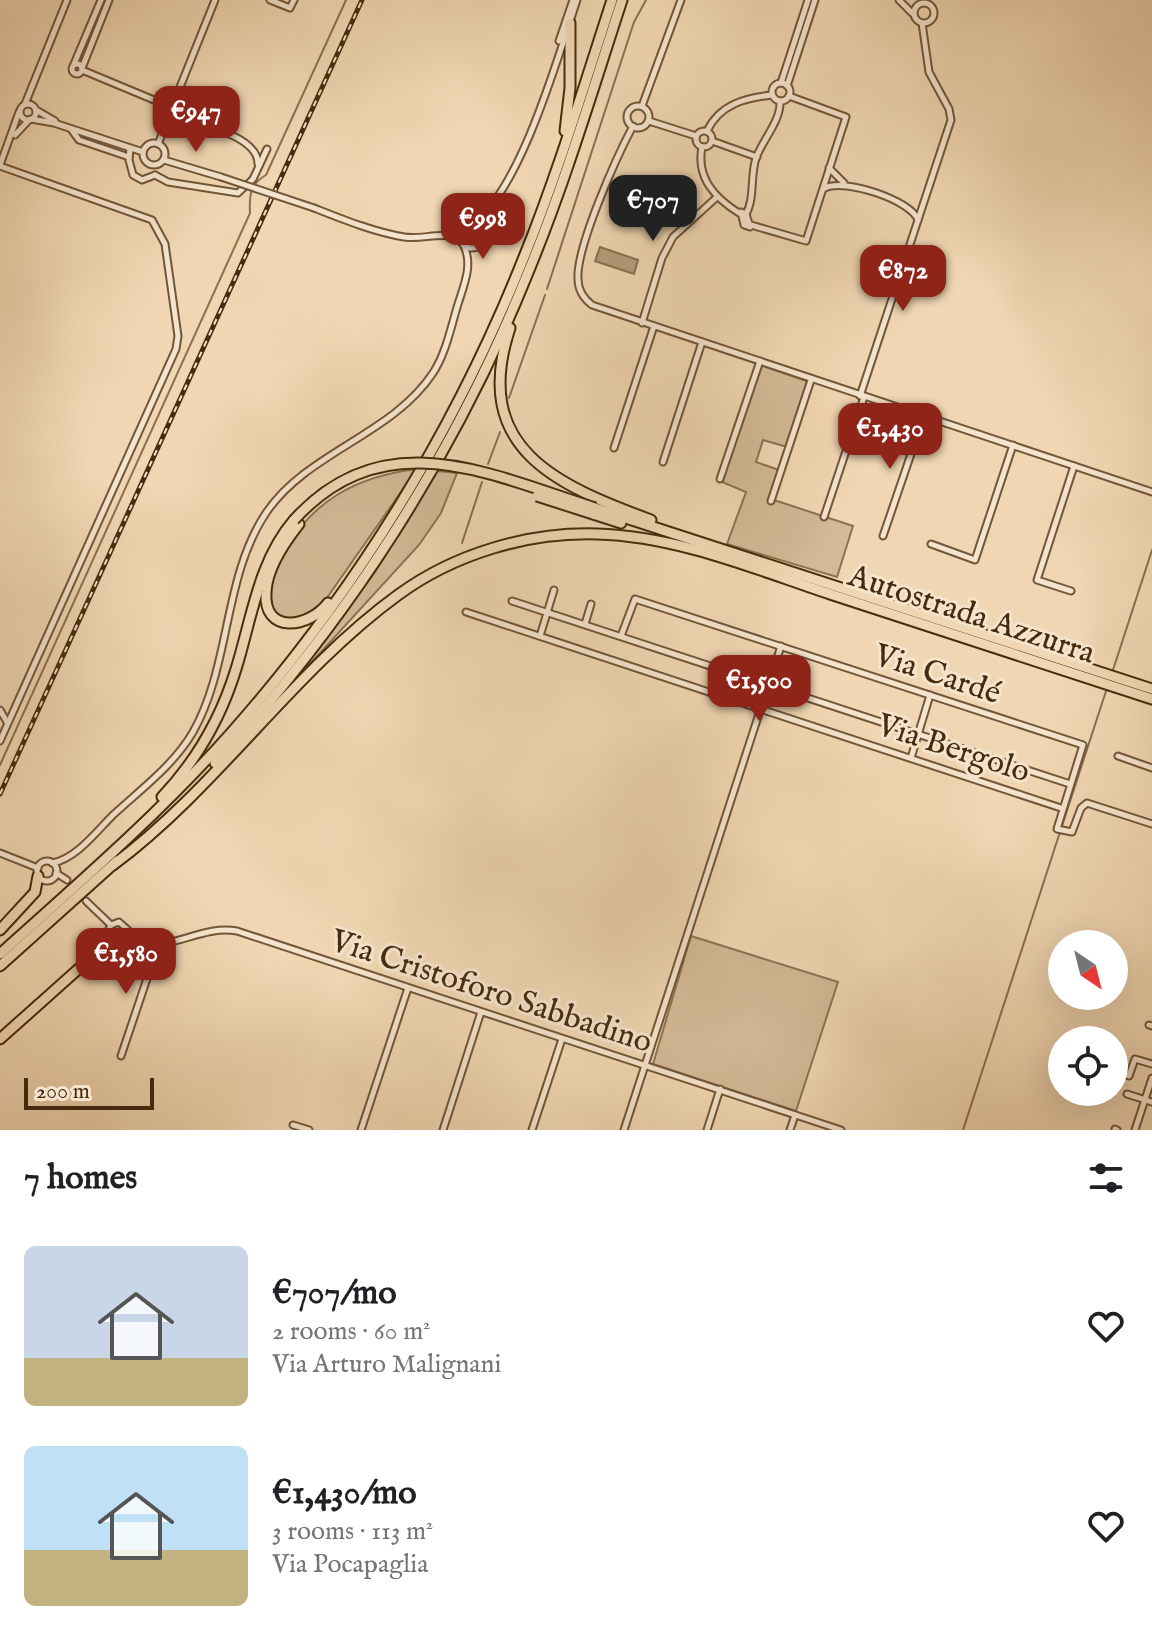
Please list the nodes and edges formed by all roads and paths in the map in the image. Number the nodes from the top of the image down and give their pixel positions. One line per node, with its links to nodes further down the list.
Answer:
1 (67, 0): 21 (street)
2 (101, 0): 20 (street)
3 (109, 0): 20 (street)
4 (215, 0): 27 (street)
5 (270, 0): 6 (street)
6 (294, 0)
7 (575, 0): 17 (street); 19 (street)
8 (612, 0): 50 (highway)
9 (622, 0): 72 (highway)
10 (681, 0): 28 (street)
11 (808, 0): 22 (street)
12 (815, 0): 22 (street)
13 (899, 0): 16 (street)
14 (912, 0): 15 (street)
15 (927, 2): 16 (street); 18 (street)
16 (915, 18): 18 (street)
17 (570, 23): 19 (street); 50 (highway)
18 (925, 23): 63 (street)
19 (556, 58): 67 (street)
20 (82, 69): 27 (street)
21 (36, 78): 26 (street); 29 (street)
22 (784, 85): 23 (street); 24 (street)
23 (772, 95): 25 (street); 39 (street)
24 (789, 96): 25 (street); 54 (street)
25 (780, 101): 49 (street)
26 (25, 104): 29 (street); 30 (street)
27 (170, 104): 31 (street); 31 (street); 33 (street)
28 (642, 106): 34 (street); 36 (street)
29 (34, 108): 32 (street); 35 (street)
30 (19, 112): 32 (street); 41 (street)
31 (174, 114): 33 (street)
32 (30, 120): 35 (street); 41 (street)
33 (167, 121): 38 (street)
34 (649, 121): 36 (street); 40 (street)
35 (62, 126): 37 (street)
36 (633, 126): 73 (street)
37 (71, 129): 45 (street); 48 (street)
38 (164, 130): 43 (street); 55 (street)
39 (707, 131): 40 (street); 42 (street)
40 (696, 136): 44 (street)
41 (12, 139): 52 (street)
42 (712, 141): 44 (street); 49 (street)
43 (158, 144): 47 (street); 51 (street)
44 (702, 147): 62 (street)
45 (130, 148): 47 (street); 48 (street)
46 (267, 149): 55 (street)
47 (143, 152): 53 (street)
48 (129, 157): 56 (street)
49 (757, 157): 65 (street)
50 (561, 158): 92 (highway)
51 (164, 160): 53 (street); 69 (street, bridge)
52 (0, 166): 110 (street)
53 (155, 166): 56 (street)
54 (829, 168): 57 (street); 58 (street)
55 (258, 169): 56 (street)
56 (155, 175)
57 (835, 177): 58 (street); 60 (street)
58 (826, 179): 59 (street); 61 (street)
59 (833, 184): 60 (street); 61 (street)
60 (848, 185): 64 (street)
61 (823, 190): 65 (street)
62 (717, 197): 65 (street); 73 (street)
63 (925, 199): 64 (street); 66 (street)
64 (909, 206): 66 (street)
65 (743, 214)
66 (918, 221): 78 (street)
67 (475, 222): 68 (street); 71 (street)
68 (461, 227): 69 (street); 70 (street)
69 (447, 235): 70 (street)
70 (459, 239): 71 (street)
71 (464, 246): 121 (street)
72 (528, 275): 91 (highway); 122 (highway)
73 (642, 323): 74 (street)
74 (654, 326): 75 (street); 81 (street)
75 (702, 342): 76 (street); 82 (street)
76 (760, 361): 77 (street); 84 (street)
77 (811, 380): 78 (street); 86 (street)
78 (862, 397): 79 (street); 87 (street)
79 (924, 416): 80 (street); 89 (street)
80 (1013, 445): 83 (street); 90 (street)
81 (614, 448)
82 (663, 462)
83 (1074, 466): 85 (street); 94 (street)
84 (720, 479)
85 (1152, 492)
86 (771, 501)
87 (824, 517)
88 (296, 522): 91 (highway, bridge); 92 (highway); 119 (highway)
89 (883, 536)
90 (931, 544)
91 (778, 572): 103 (highway, Autostrada Azzurra); 122 (highway)
92 (348, 585): 119 (highway)
93 (554, 590): 98 (street)
94 (1071, 591)
95 (512, 601): 98 (street)
96 (591, 604): 99 (street)
97 (466, 612): 100 (street, Via Bergolo)
98 (547, 612): 99 (street); 100 (street)
99 (585, 624): 101 (street)
100 (540, 636): 108 (street, Via Bergolo)
101 (621, 636): 102 (street, Via Cardé); 104 (street)
102 (781, 646): 104 (street); 106 (street, Via Cardé)
103 (1115, 682): 105 (highway, Autostrada Azzurra); 107 (highway, Autostrada Azzurra)
104 (768, 684): 108 (street); 111 (street)
105 (1152, 689)
106 (930, 695): 111 (street); 116 (street, Via Cardé)
107 (1152, 699)
108 (761, 708): 114 (street, Via Bergolo); 139 (street)
109 (0, 710): 110 (street)
110 (7, 725): 112 (street)
111 (918, 734): 114 (street); 116 (street)
112 (0, 741)
113 (1118, 756): 115 (street)
114 (911, 758): 117 (street, Via Bergolo)
115 (1152, 768)
116 (1070, 784): 117 (street)
117 (1061, 808): 118 (street)
118 (1152, 824)
119 (137, 831): 131 (highway)
120 (0, 853): 123 (street)
121 (52, 863): 123 (street); 124 (street)
122 (113, 865): 132 (highway)
123 (38, 872): 124 (street); 128 (highway)
124 (56, 873): 125 (street)
125 (67, 880)
126 (86, 901): 127 (street)
127 (111, 925): 129 (street); 129 (street)
128 (0, 930)
129 (120, 940): 130 (street, Via Cristoforo Sabbadino); 135 (highway)
130 (158, 946): 133 (street, Via Cristoforo Sabbadino); 137 (street)
131 (0, 954)
132 (0, 966)
133 (408, 988): 134 (street, Via Cristoforo Sabbadino); 148 (street)
134 (481, 1012): 136 (street, Via Cristoforo Sabbadino); 149 (street)
135 (0, 1039)
136 (562, 1039): 139 (street, Via Cristoforo Sabbadino); 150 (street)
137 (121, 1056)
138 (1152, 1064): 140 (street)
139 (646, 1065): 142 (street, Via Cristoforo Sabbadino); 151 (street)
140 (1128, 1076)
141 (1152, 1078): 144 (street)
142 (720, 1089): 145 (street, Via Cristoforo Sabbadino); 152 (street)
143 (1128, 1094): 144 (street)
144 (1148, 1101): 155 (street)
145 (795, 1115): 153 (street); 154 (street, Via Cristoforo Sabbadino)
146 (293, 1125): 147 (street)
147 (309, 1130)
148 (361, 1130)
149 (443, 1130)
150 (532, 1130)
151 (624, 1130)
152 (707, 1130)
153 (790, 1130)
154 (841, 1130)
155 (1135, 1130)

